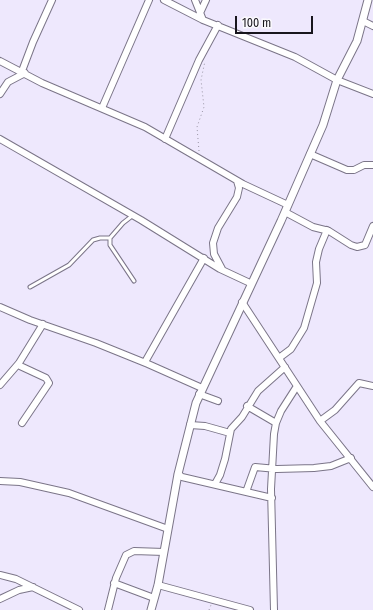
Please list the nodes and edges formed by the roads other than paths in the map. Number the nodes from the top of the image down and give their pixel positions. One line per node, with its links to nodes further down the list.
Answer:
1 (52, 0): 13 (street)
2 (149, 0): 17 (street)
3 (164, 0): 8 (street)
4 (195, 0): 7 (street)
5 (206, 0): 7 (street)
6 (368, 0): 9 (street)
7 (200, 13): 8 (street)
8 (203, 20): 10 (street)
9 (363, 21): 11 (street); 14 (street)
10 (218, 25): 14 (street); 19 (street)
11 (373, 26)
12 (0, 61): 13 (street)
13 (24, 72): 15 (street); 17 (street)
14 (338, 80): 16 (street); 20 (street)
15 (0, 94)
16 (373, 94)
17 (102, 108): 19 (street)
18 (0, 139): 24 (street)
19 (165, 139): 22 (street)
20 (310, 154): 21 (street); 23 (street)
21 (373, 165)
22 (237, 182): 23 (street); 29 (street)
23 (286, 208): 26 (street); 31 (street)
24 (132, 216): 27 (lane); 28 (street)
25 (372, 229): 26 (street)
26 (327, 230): 36 (street)
27 (110, 238): 30 (lane); 32 (lane)
28 (204, 258): 29 (street); 37 (street)
29 (223, 270): 31 (street)
30 (134, 281)
31 (250, 283): 33 (street)
32 (30, 287)
33 (242, 302): 36 (street); 43 (street)
34 (0, 306): 35 (street)
35 (43, 324): 37 (street); 38 (street)
36 (279, 358): 39 (street)
37 (145, 362): 43 (street)
38 (18, 364): 40 (street); 48 (street)
39 (285, 367): 41 (street); 45 (street)
40 (0, 385)
41 (297, 386): 46 (street); 47 (street)
42 (373, 386): 46 (street)
43 (200, 391): 44 (street); 49 (street)
44 (218, 401)
45 (247, 406): 47 (street); 50 (street)
46 (320, 421): 51 (street)
47 (276, 422): 52 (street)
48 (22, 423)
49 (190, 425): 50 (street); 53 (street)
50 (230, 433): 55 (street)
51 (351, 458): 52 (street); 56 (street)
52 (272, 469): 57 (street); 58 (street)
53 (178, 474): 55 (street); 59 (street)
54 (0, 481): 59 (street)
55 (214, 484): 57 (street)
56 (373, 487)
57 (246, 492): 58 (street)
58 (272, 498): 71 (street)
59 (168, 529): 60 (street)
60 (164, 552): 62 (street); 63 (street)
61 (0, 575): 64 (street)
62 (114, 583): 65 (street); 68 (street)
63 (158, 585): 65 (street); 70 (street)
64 (33, 587): 66 (street); 67 (street)
65 (154, 598): 69 (street)
66 (0, 599)
67 (79, 610)
68 (108, 610)
69 (151, 610)
70 (250, 610)
71 (274, 610)

